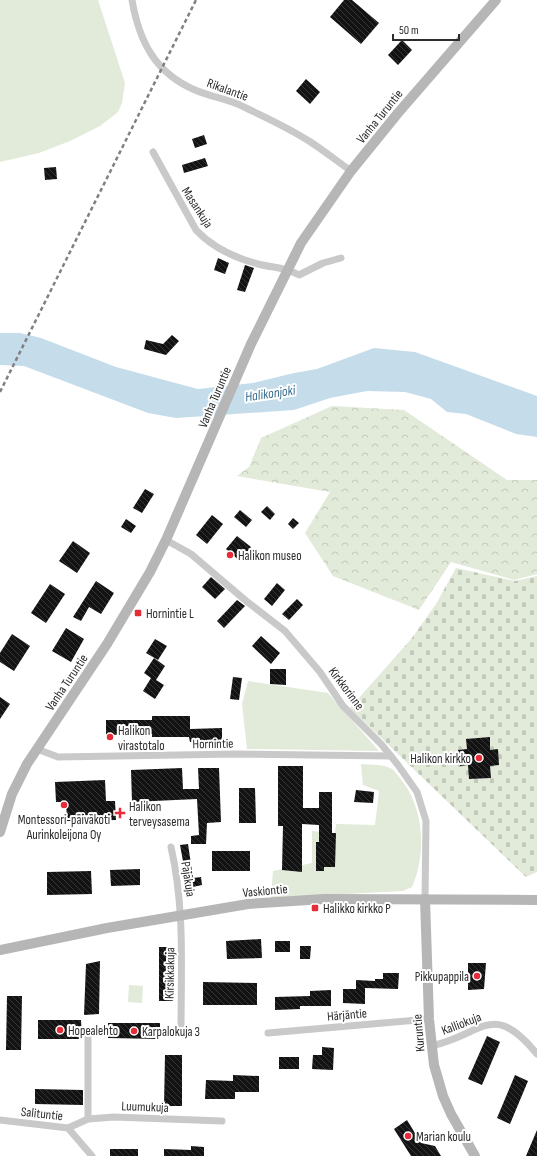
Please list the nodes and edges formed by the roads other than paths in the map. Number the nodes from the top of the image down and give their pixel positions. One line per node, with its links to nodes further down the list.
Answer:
1 (132, 0): 4 (street, Rikalantie)
2 (496, 0): 4 (street, Vanha Turuntie)
3 (153, 152): 6 (street, Masankuja)
4 (351, 171): 6 (street, Vanha Turuntie)
5 (341, 258): 6 (street, Masankuja)
6 (288, 269): 7 (street, Vanha Turuntie)
7 (166, 540): 8 (street, Vanha Turuntie); 9 (street, Kirkkorinne)
8 (37, 749): 9 (street, Hornintie); 10 (street, Vanha Turuntie)
9 (392, 756): 12 (street, Kirkkorinne)
10 (0, 832)
11 (171, 847): 14 (street, Pajakuja)
12 (425, 899): 13 (street, Vaskiontie); 14 (street, Vaskiontie); 16 (street, Kuruntie)
13 (537, 900)
14 (182, 915): 15 (street, Vaskiontie); 17 (street, Kirsikkakuja)
15 (0, 950)
16 (429, 1019): 18 (street, Härjäntie); 20 (street, Kuruntie)
17 (180, 1032)
18 (268, 1032)
19 (88, 1033): 22 (street)
20 (431, 1046): 21 (street, Kalliokuja); 27 (street, Kuruntie)
21 (537, 1054)
22 (88, 1119): 24 (street, Luumukuja); 25 (street, Luumukuja)
23 (0, 1120): 25 (street, Salituntie)
24 (222, 1121)
25 (68, 1128): 26 (street, Salituntie)
26 (92, 1156)
27 (475, 1156)

